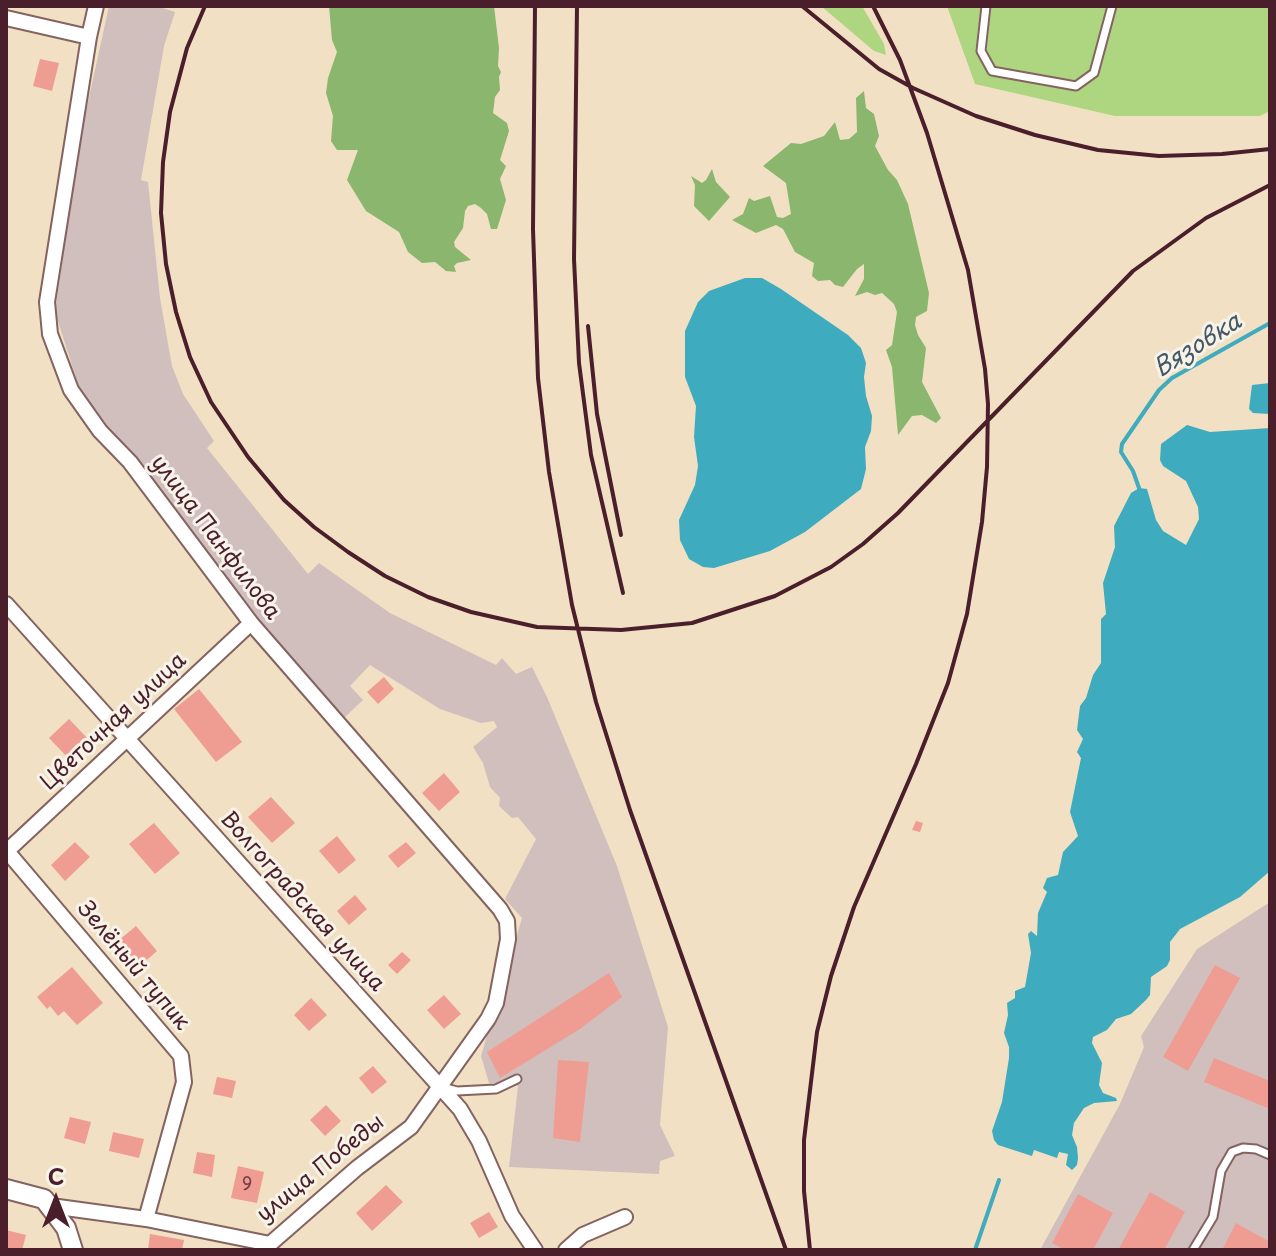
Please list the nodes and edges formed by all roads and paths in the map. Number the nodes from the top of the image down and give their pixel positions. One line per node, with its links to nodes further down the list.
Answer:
1 (96, 6): 5 (street, улица Панфилова)
2 (986, 6): 3 (lane)
3 (1112, 6)
4 (6, 18): 5 (street)
5 (89, 37): 7 (street, улица Панфилова)
6 (6, 604): 8 (street, Волгоградская улица)
7 (251, 623): 8 (street, Цветочная улица); 10 (street, улица Панфилова)
8 (126, 740): 9 (street, Цветочная улица); 12 (street, Волгоградская улица)
9 (6, 851): 17 (street, Зелёный тупик)
10 (481, 1032): 12 (street, улица Победы)
11 (517, 1079): 12 (lane)
12 (440, 1087): 18 (street, улица Победы); 20 (street, Волгоградская улица)
13 (1270, 1155): 22 (lane)
14 (6, 1189): 15 (street, улица Победы)
15 (51, 1206): 17 (street, улица Победы); 19 (street)
16 (625, 1217): 21 (street)
17 (146, 1219): 18 (street, улица Победы)
18 (272, 1247)
19 (73, 1250)
20 (535, 1250)
21 (566, 1250)
22 (1193, 1250)

